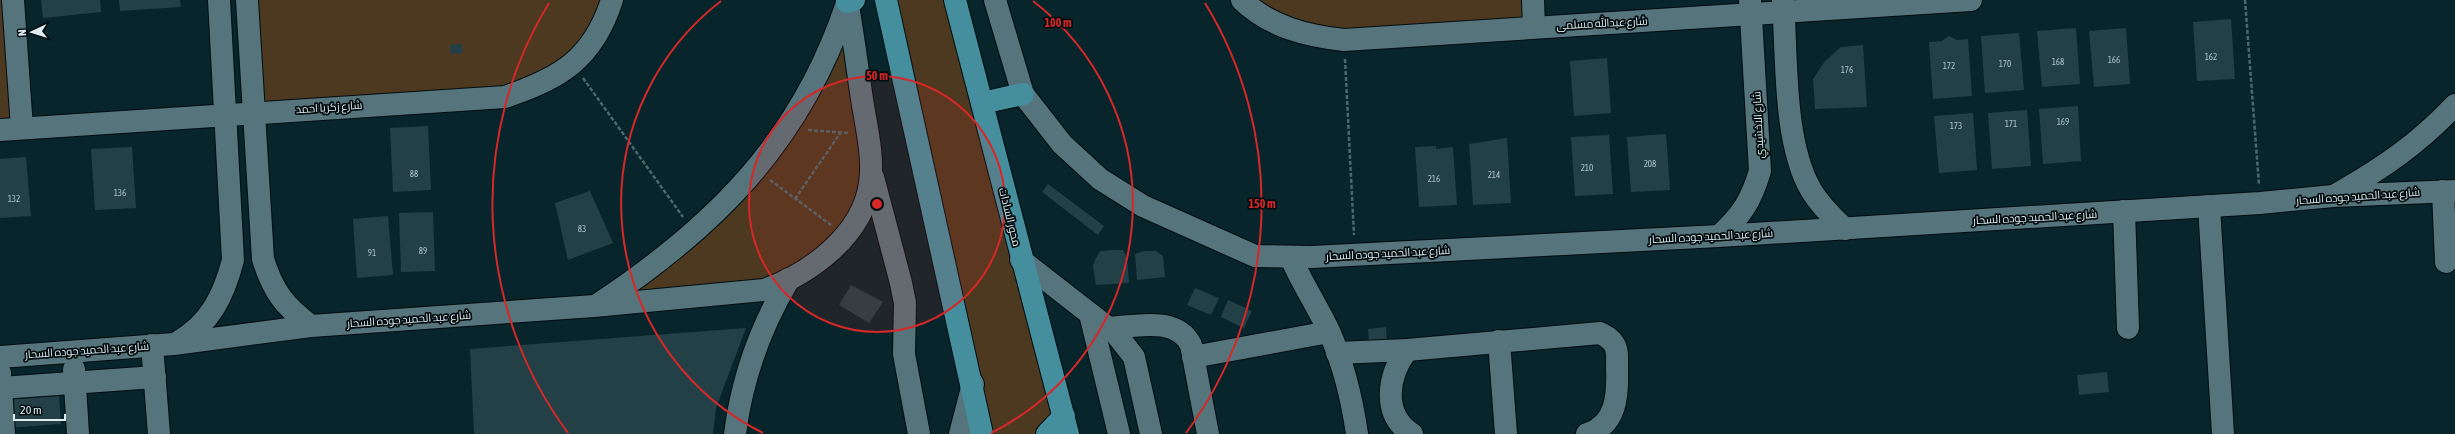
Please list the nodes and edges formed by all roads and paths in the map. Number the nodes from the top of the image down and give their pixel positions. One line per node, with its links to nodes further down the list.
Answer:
1 (13, 0): 23 (street)
2 (219, 0): 22 (street)
3 (247, 0): 21 (street)
4 (612, 0): 17 (street, شارع زكريا احمد)
5 (886, 0): 62 (main road)
6 (955, 0): 19 (main road, محور السادات)
7 (995, 0): 18 (street)
8 (1242, 0): 16 (street, شارع عبدالله مسلمى)
9 (1533, 0): 15 (street)
10 (1971, 0): 13 (street, شارع عبدالله مسلمى)
11 (2245, 0): 33 (path)
12 (850, 1): 24 (street); 27 (street)
13 (1784, 6): 14 (street, شارع عبدالله مسلمى); 36 (street)
14 (1751, 7): 15 (street, شارع عبدالله مسلمى); 39 (street, شارع الاخشيدي)
15 (1534, 27): 16 (street, شارع عبدالله مسلمى)
16 (1344, 40): 40 (path)
17 (573, 64): 21 (street, شارع زكريا احمد); 37 (path)
18 (1023, 94): 19 (main road); 41 (street, شارع عبد الحميد جوده السحار)
19 (982, 103): 42 (main road, محور السادات)
20 (2455, 105): 31 (street)
21 (254, 112): 22 (street, شارع زكريا احمد); 47 (street)
22 (224, 114): 23 (street, شارع زكريا احمد); 52 (street)
23 (22, 128): 25 (street, شارع زكريا احمد)
24 (787, 128): 26 (path); 28 (street)
25 (0, 130)
26 (842, 132): 27 (path); 32 (path)
27 (867, 134): 29 (street)
28 (756, 170): 32 (path); 37 (street)
29 (871, 170): 38 (street, شارع عبد الحميد جوده السحار); 69 (street)
30 (2449, 191): 31 (street, شارع عبد الحميد جوده السحار); 43 (street)
31 (2333, 196): 33 (street, شارع عبد الحميد جوده السحار)
32 (795, 199): 38 (path)
33 (2260, 203): 34 (street, شارع عبد الحميد جوده السحار)
34 (2209, 206): 35 (street, شارع عبد الحميد جوده السحار); 79 (street)
35 (2124, 212): 36 (street, شارع عبد الحميد جوده السحار); 49 (street)
36 (1845, 228): 39 (street, شارع عبد الحميد جوده السحار)
37 (694, 232): 45 (street)
38 (846, 236): 44 (street, شارع عبد الحميد جوده السحار)
39 (1719, 236): 40 (street, شارع عبد الحميد جوده السحار)
40 (1355, 254): 41 (street, شارع عبد الحميد جوده السحار)
41 (1291, 258): 50 (street)
42 (1021, 260): 46 (street); 63 (main road, محور السادات)
43 (2446, 262)
44 (789, 279): 45 (street, شارع عبد الحميد جوده السحار); 68 (street)
45 (594, 306): 47 (street, شارع عبد الحميد جوده السحار)
46 (1090, 314): 48 (street); 72 (street)
47 (311, 326): 52 (street, شارع عبد الحميد جوده السحار)
48 (1107, 328): 58 (street); 73 (street)
49 (2128, 328)
50 (1329, 332): 56 (street); 58 (street)
51 (1499, 341): 54 (street); 77 (street); 78 (street)
52 (174, 344): 53 (street, شارع عبد الحميد جوده السحار)
53 (152, 345): 55 (street, شارع عبد الحميد جوده السحار); 59 (street)
54 (1407, 350): 56 (street); 76 (street)
55 (72, 352): 57 (street, شارع عبد الحميد جوده السحار); 61 (street)
56 (1337, 353): 75 (street)
57 (0, 357)
58 (1193, 357): 74 (street)
59 (155, 377): 61 (street); 67 (street)
60 (1, 379): 61 (street); 65 (street)
61 (74, 383): 66 (street)
62 (972, 384): 64 (main road); 70 (street)
63 (1066, 425): 71 (main road)
64 (985, 431)
65 (4, 434)
66 (78, 434)
67 (159, 434)
68 (735, 434)
69 (920, 434)
70 (960, 434)
71 (1047, 434)
72 (1119, 434)
73 (1150, 434)
74 (1208, 434)
75 (1357, 434)
76 (1412, 434)
77 (1506, 434)
78 (1587, 434)
79 (2223, 434)

